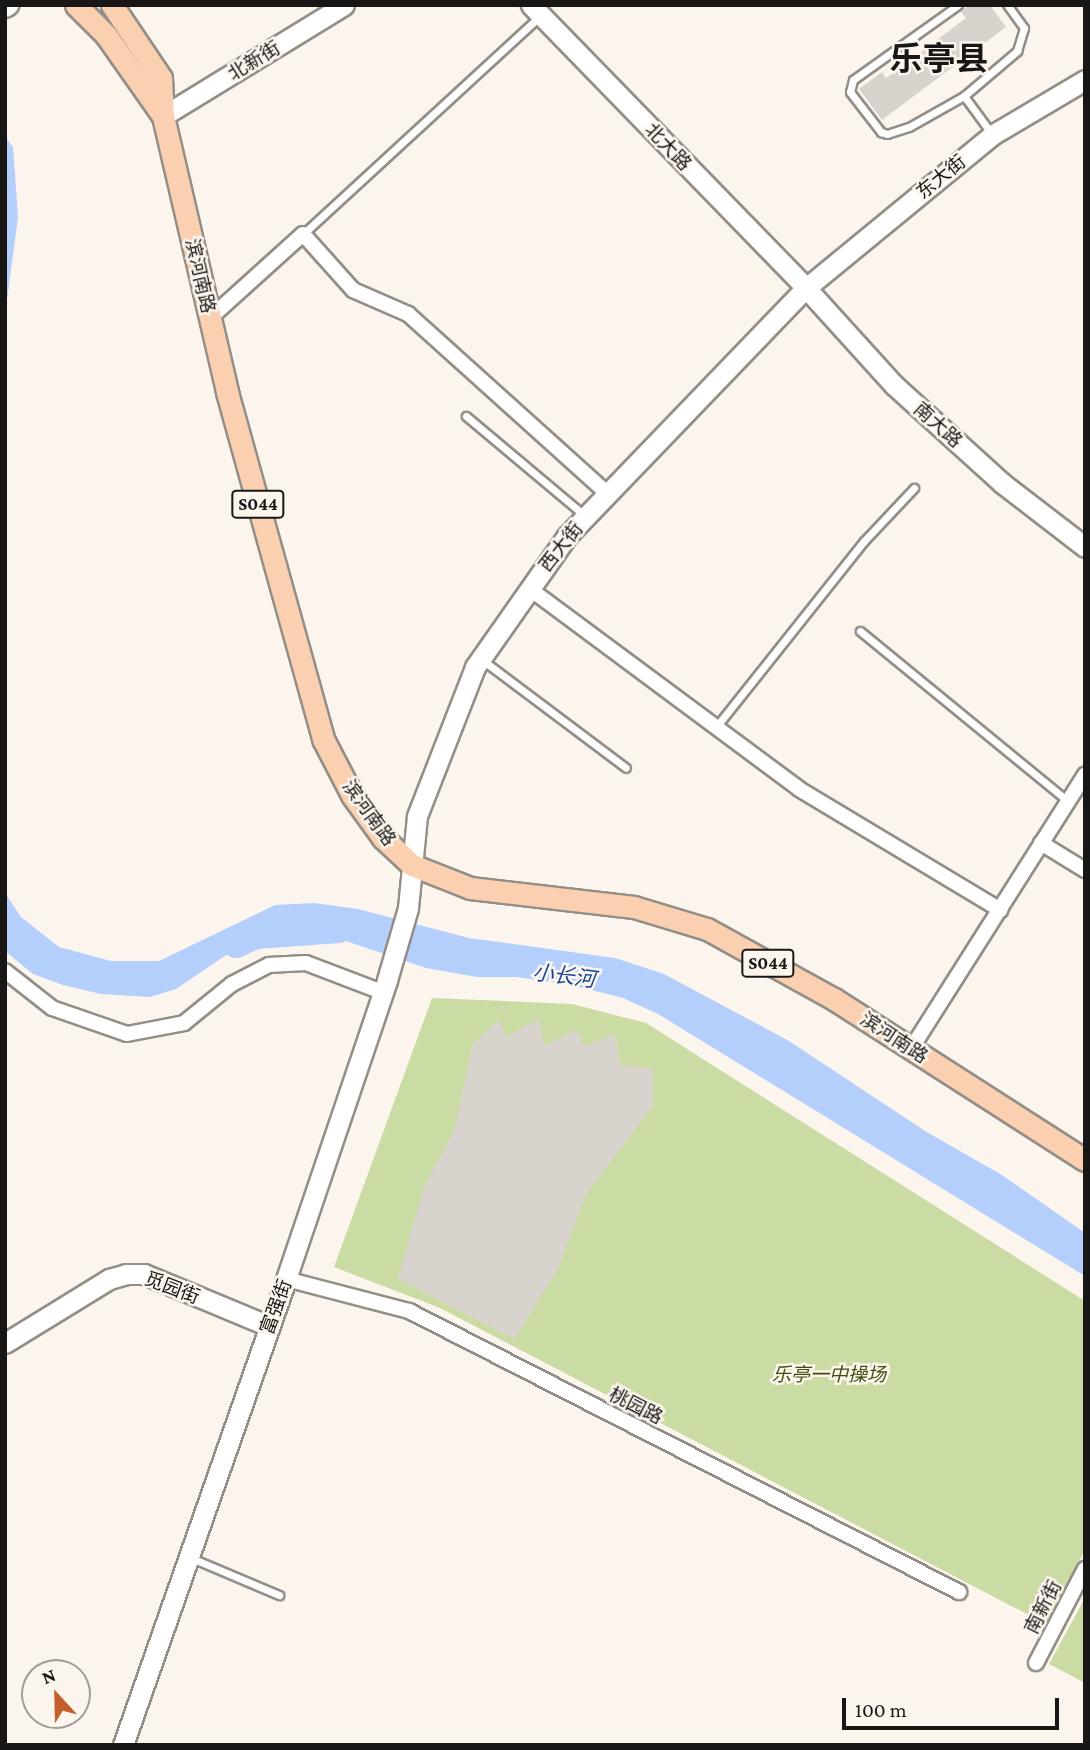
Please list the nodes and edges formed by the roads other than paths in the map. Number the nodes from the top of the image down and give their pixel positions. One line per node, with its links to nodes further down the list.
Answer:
1 (76, 5): 9 (main road, 滨河南路 / S044)
2 (112, 5): 9 (main road, 滨河南路 / S044)
3 (344, 5): 9 (street, 北新街)
4 (958, 5): 8 (lane)
5 (1007, 5): 8 (lane)
6 (536, 10): 11 (lane); 12 (street, 北大路)
7 (1085, 80): 10 (street, 东大街)
8 (964, 96): 10 (lane)
9 (163, 116): 13 (main road, 滨河南路 / S044)
10 (992, 135): 12 (street, 东大街)
11 (303, 234): 13 (street); 16 (street)
12 (806, 288): 16 (street, 西大街); 18 (street, 南大路)
13 (210, 318): 27 (main road, 滨河南路 / S044)
14 (466, 416): 17 (lane)
15 (914, 488): 22 (lane)
16 (607, 493): 17 (street, 西大街)
17 (585, 516): 19 (street, 西大街)
18 (1085, 547)
19 (530, 589): 21 (street, 西大街); 22 (street)
20 (860, 631): 25 (lane)
21 (480, 659): 23 (lane); 27 (street, 西大街)
22 (716, 727): 29 (street)
23 (626, 768)
24 (1085, 775): 25 (street)
25 (1068, 801): 26 (street)
26 (1041, 843): 28 (street); 29 (street)
27 (412, 865): 31 (street, 富强街); 32 (main road, 滨河南路 / S044)
28 (1085, 870)
29 (1000, 910): 32 (street)
30 (5, 971): 31 (street)
31 (384, 986): 34 (street, 富强街)
32 (911, 1049): 33 (main road, 滨河南路 / S044)
33 (1085, 1160)
34 (286, 1279): 35 (street, 富强街); 39 (street, 桃园路)
35 (269, 1326): 36 (street, 觅园街); 37 (street, 富强街)
36 (5, 1343)
37 (189, 1557): 40 (lane); 42 (street, 富强街)
38 (1085, 1569): 41 (street, 南新街)
39 (959, 1592)
40 (279, 1595)
41 (1036, 1663)
42 (123, 1745)

